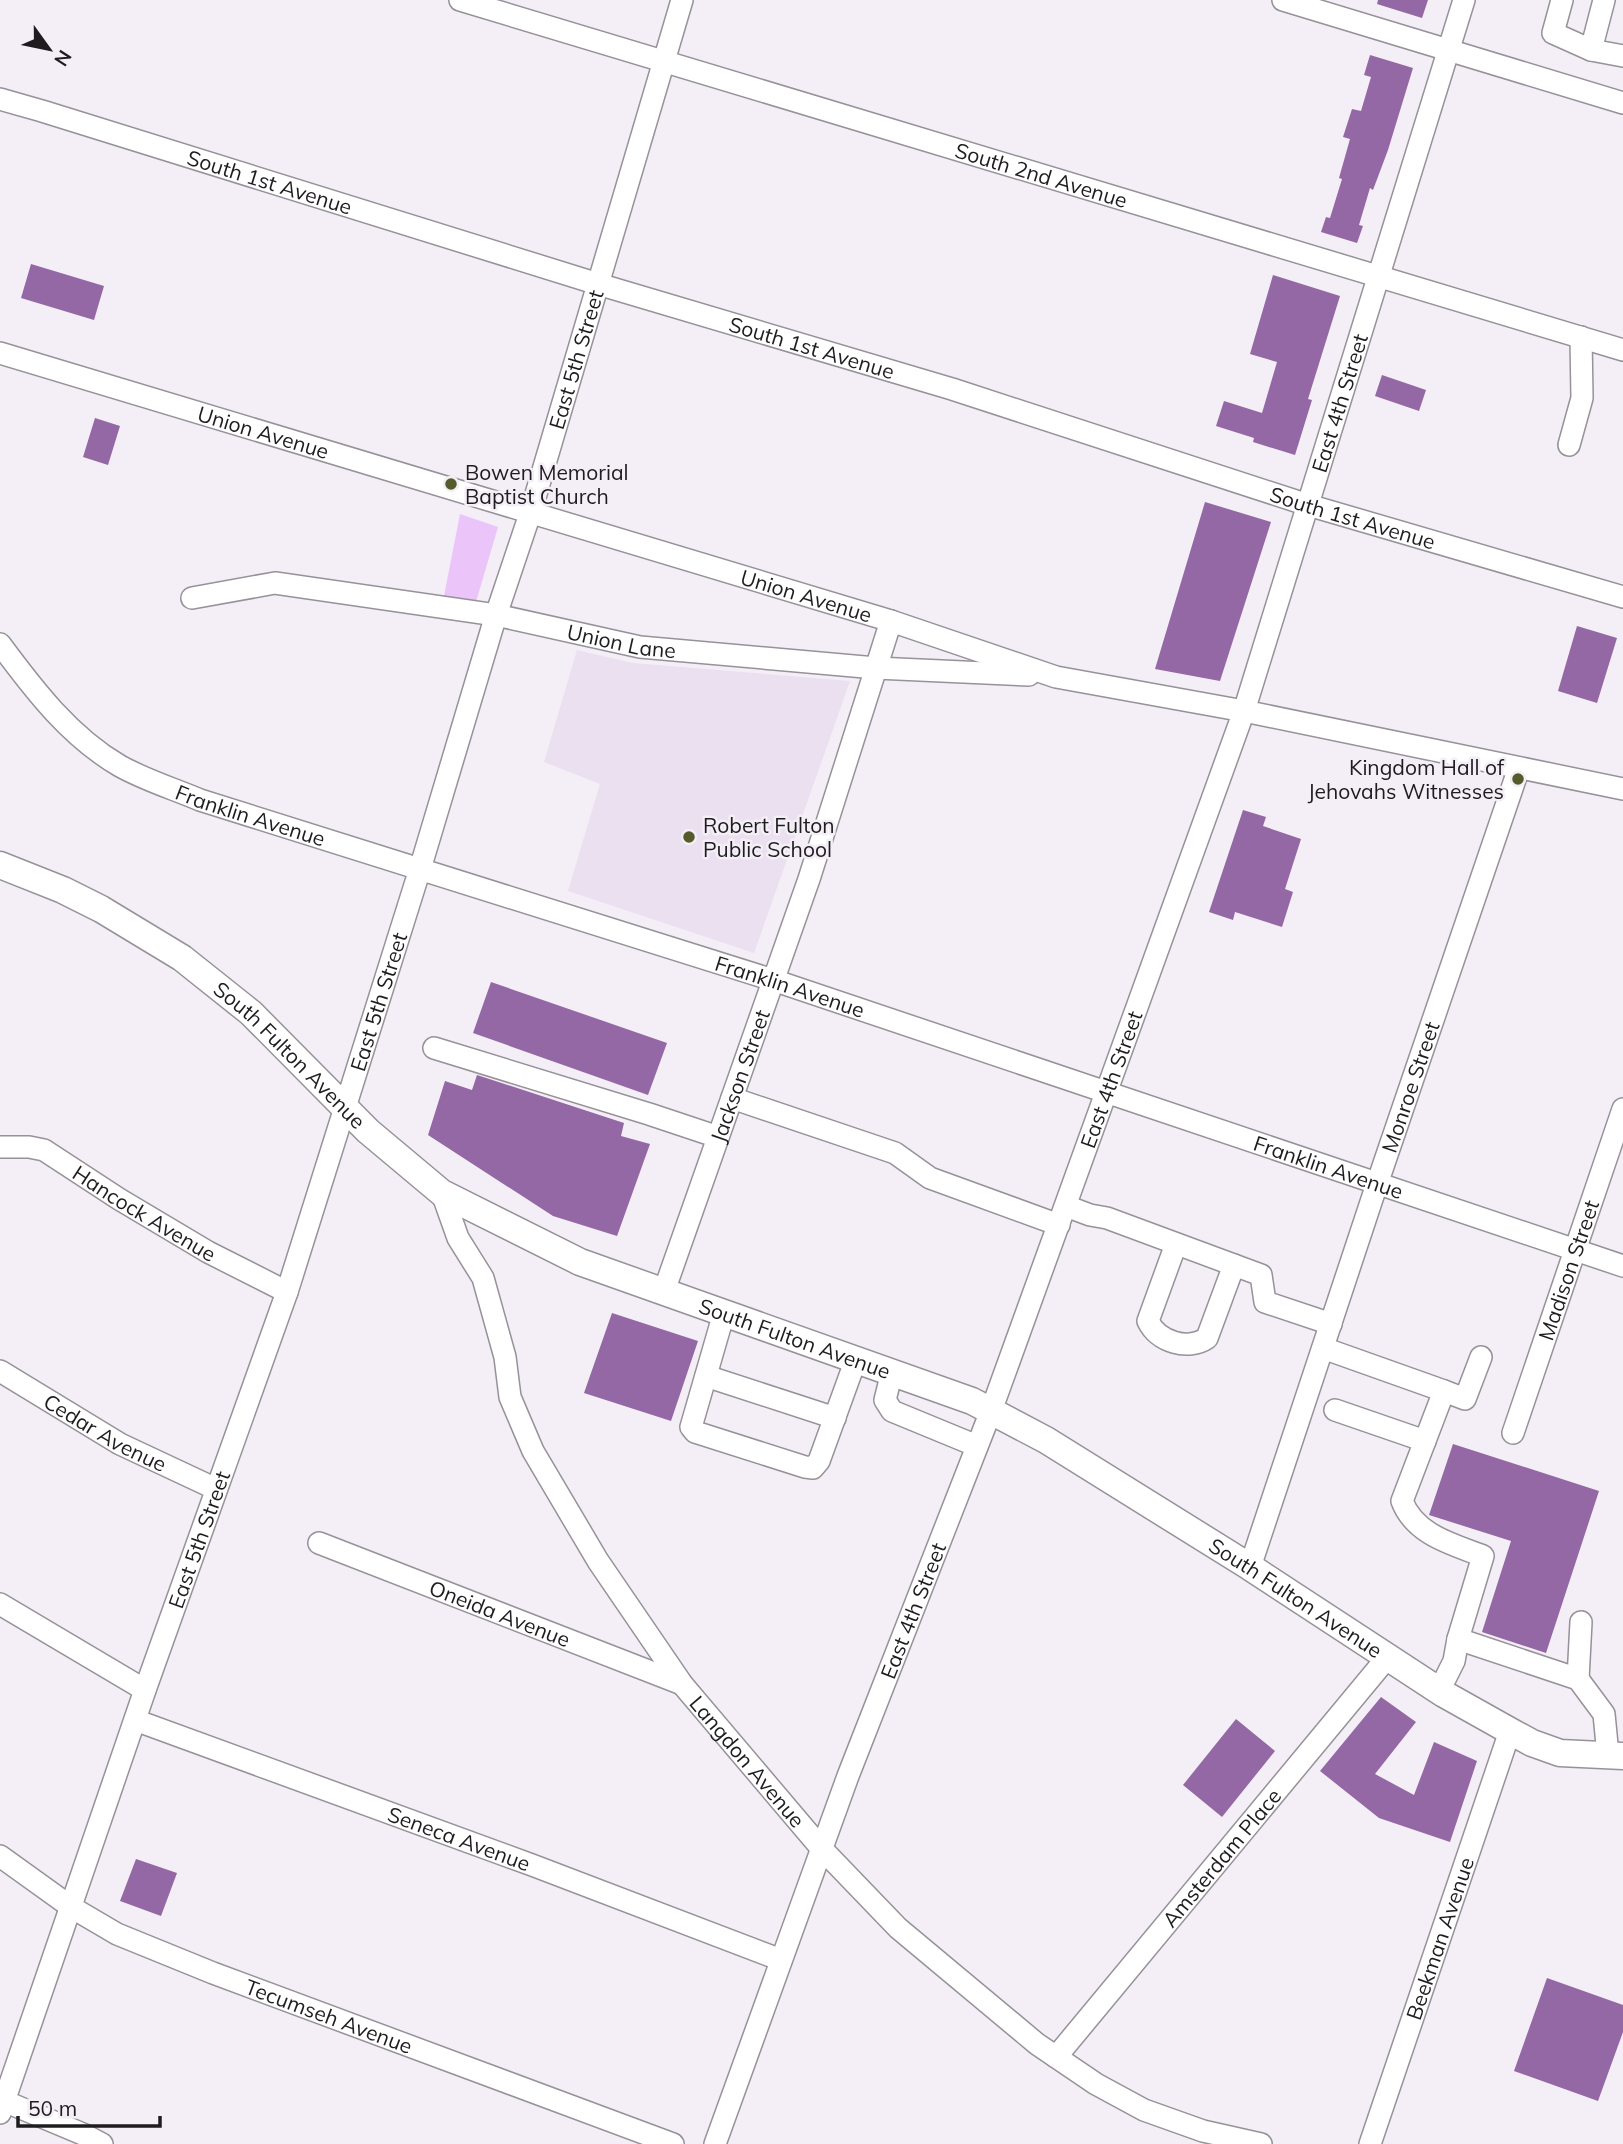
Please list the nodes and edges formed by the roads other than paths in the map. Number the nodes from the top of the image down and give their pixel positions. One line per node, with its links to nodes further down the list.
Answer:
1 (460, 0): 10 (street, South 2nd Avenue)
2 (682, 0): 10 (street, East 5th Street)
3 (1283, 0): 8 (street)
4 (1464, 0): 8 (street, East 4th Street)
5 (1562, 0): 7 (street)
6 (1604, 0): 7 (street)
7 (1591, 50): 9 (street)
8 (1448, 51): 12 (street); 13 (street, East 4th Street)
9 (1623, 56)
10 (664, 61): 13 (street, South 2nd Avenue); 14 (street, East 5th Street)
11 (0, 99): 14 (street, South 1st Avenue)
12 (1623, 103)
13 (1378, 275): 15 (street, South 2nd Avenue); 19 (street, East 4th Street)
14 (598, 284): 19 (street, South 1st Avenue); 20 (street, East 5th Street)
15 (1580, 337): 16 (street, South 2nd Avenue); 18 (street)
16 (1623, 350)
17 (0, 353): 20 (street, Union Avenue)
18 (1569, 445)
19 (1308, 505): 21 (street, South 1st Avenue); 28 (street, East 4th Street)
20 (531, 511): 23 (street, East 5th Street); 24 (street, Union Avenue)
21 (1623, 597)
22 (192, 598): 23 (street, Union Lane)
23 (496, 615): 26 (street, Union Lane); 32 (street, East 5th Street)
24 (891, 621): 26 (street, Jackson Street); 27 (street, Union Avenue)
25 (0, 644): 32 (street, Franklin Avenue)
26 (876, 668): 27 (street, Union Lane); 33 (street, Jackson Street)
27 (1056, 677): 28 (street, Union Avenue)
28 (1244, 711): 29 (street, Union Avenue); 35 (street, East 4th Street)
29 (1519, 768): 30 (street, Union Avenue); 41 (street, Monroe Street)
30 (1623, 789)
31 (0, 864): 37 (main road, South Fulton Avenue)
32 (420, 869): 33 (street, Franklin Avenue); 37 (street, East 5th Street)
33 (773, 980): 35 (street, Franklin Avenue); 36 (street, Jackson Street)
34 (434, 1048): 39 (street)
35 (1107, 1092): 41 (street, Franklin Avenue); 43 (street, East 4th Street)
36 (732, 1098): 39 (street, Jackson Street); 43 (street)
37 (345, 1108): 42 (main road, South Fulton Avenue); 49 (street, East 5th Street)
38 (1623, 1109): 45 (street, Madison Street)
39 (718, 1137): 48 (street, Jackson Street)
40 (0, 1147): 49 (street, Hancock Avenue)
41 (1377, 1184): 45 (street, Franklin Avenue); 51 (street, Monroe Street)
42 (442, 1193): 48 (main road, South Fulton Avenue); 73 (street, Langdon Avenue)
43 (1062, 1216): 44 (street); 60 (street, East 4th Street)
44 (1177, 1244): 46 (street); 46 (street)
45 (1576, 1250): 47 (street, Franklin Avenue); 62 (street, Madison Street)
46 (1234, 1265): 51 (street)
47 (1623, 1266)
48 (664, 1291): 50 (main road, South Fulton Avenue)
49 (287, 1292): 65 (street, East 5th Street)
50 (724, 1312): 54 (main road, South Fulton Avenue); 57 (street)
51 (1331, 1324): 52 (street, Monroe Street)
52 (1322, 1348): 58 (street); 67 (street, Monroe Street)
53 (1481, 1357): 58 (street)
54 (856, 1359): 56 (main road, South Fulton Avenue); 61 (street)
55 (0, 1371): 65 (street, Cedar Avenue)
56 (892, 1372): 60 (main road, South Fulton Avenue); 64 (street)
57 (706, 1376): 61 (street); 61 (street)
58 (1444, 1391): 63 (street)
59 (1335, 1410): 63 (street)
60 (991, 1411): 64 (street, East 4th Street); 67 (main road, South Fulton Avenue)
61 (835, 1418)
62 (1514, 1433)
63 (1425, 1441): 70 (street)
64 (977, 1446): 79 (street, East 4th Street)
65 (216, 1489): 74 (street, East 5th Street)
66 (318, 1543): 73 (street, Oneida Avenue)
67 (1250, 1567): 71 (main road, South Fulton Avenue)
68 (0, 1604): 74 (street)
69 (1581, 1622): 72 (street)
70 (1458, 1639): 72 (street); 75 (street)
71 (1389, 1659): 75 (main road, South Fulton Avenue); 83 (street, Amsterdam Place)
72 (1578, 1679): 78 (street)
73 (682, 1684): 79 (street, Langdon Avenue)
74 (145, 1690): 76 (street, East 5th Street)
75 (1439, 1691): 77 (main road, South Fulton Avenue)
76 (135, 1720): 81 (street, East 5th Street); 82 (street, Seneca Avenue)
77 (1510, 1731): 78 (main road, South Fulton Avenue); 89 (street, Beekman Avenue)
78 (1615, 1756)
79 (821, 1848): 82 (street, East 4th Street); 83 (street, Langdon Avenue)
80 (0, 1856): 81 (street, Tecumseh Avenue)
81 (71, 1907): 84 (street, East 5th Street); 86 (street, Tecumseh Avenue)
82 (781, 1960): 87 (street, East 4th Street)
83 (1056, 2057): 88 (street, Langdon Avenue)
84 (2, 2107): 85 (street)
85 (102, 2144)
86 (673, 2144)
87 (715, 2144)
88 (1261, 2144)
89 (1370, 2144)

